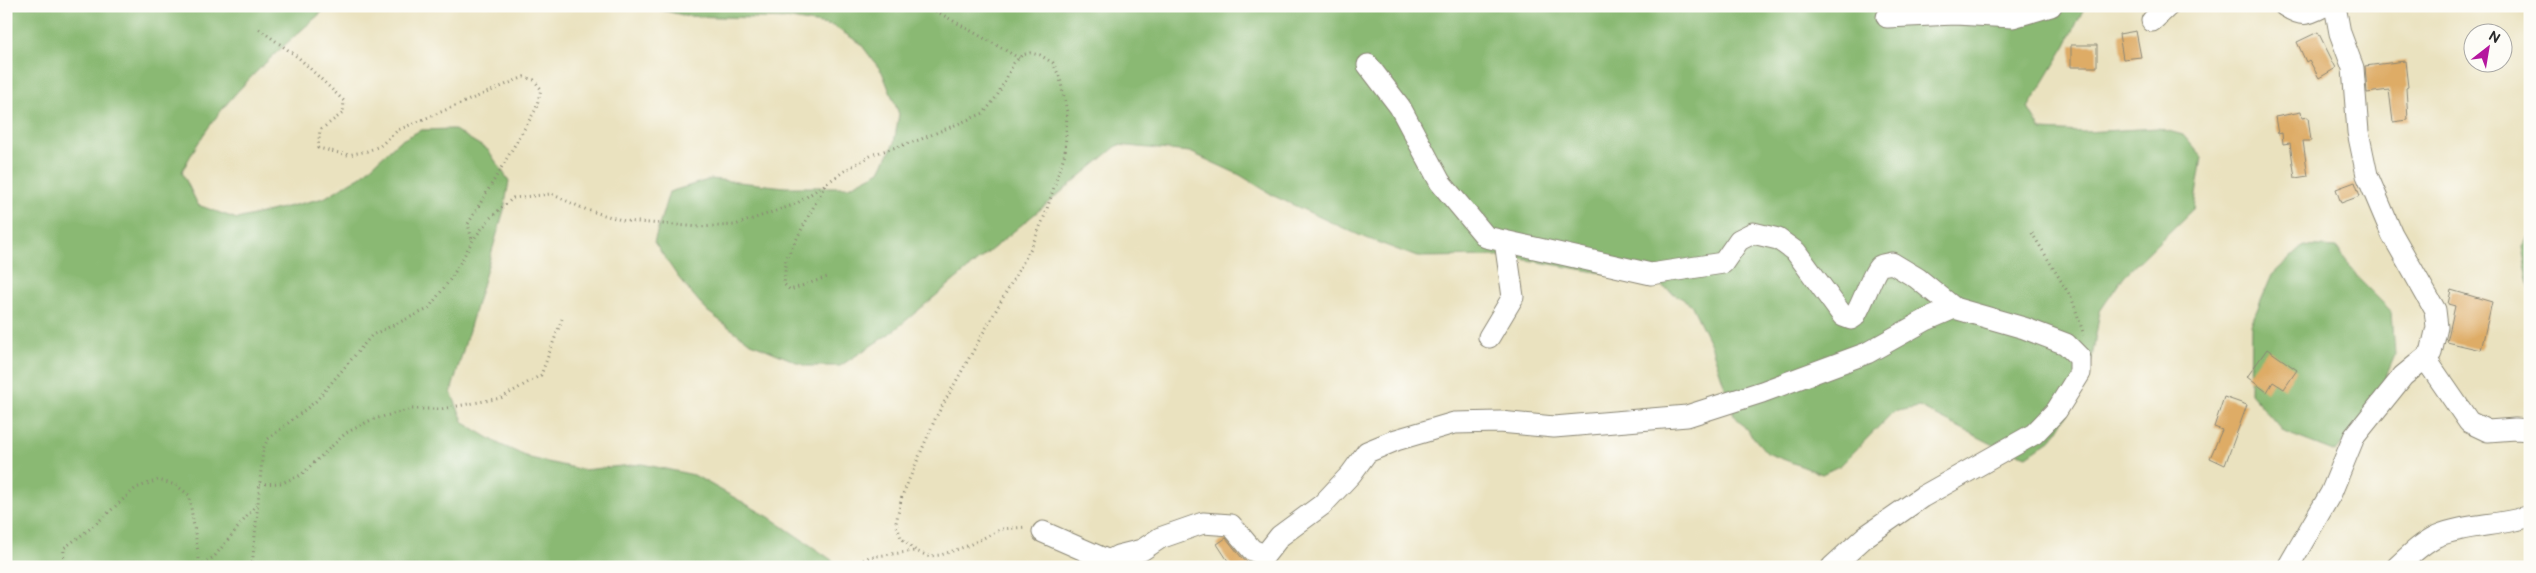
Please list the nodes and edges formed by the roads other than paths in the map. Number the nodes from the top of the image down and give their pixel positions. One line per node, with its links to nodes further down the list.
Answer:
1 (2051, 6): 6 (street)
2 (2168, 6): 7 (street)
3 (2285, 6): 4 (street)
4 (2324, 6)
5 (2335, 6): 12 (street)
6 (1887, 17)
7 (2152, 21)
8 (1368, 64): 9 (street)
9 (1505, 241): 10 (street); 11 (street)
10 (1954, 308): 15 (street); 16 (street)
11 (1490, 336)
12 (2425, 358): 13 (street); 17 (street)
13 (2530, 430)
14 (2530, 516): 18 (street)
15 (1043, 532)
16 (1832, 567)
17 (2288, 567)
18 (2396, 567)

